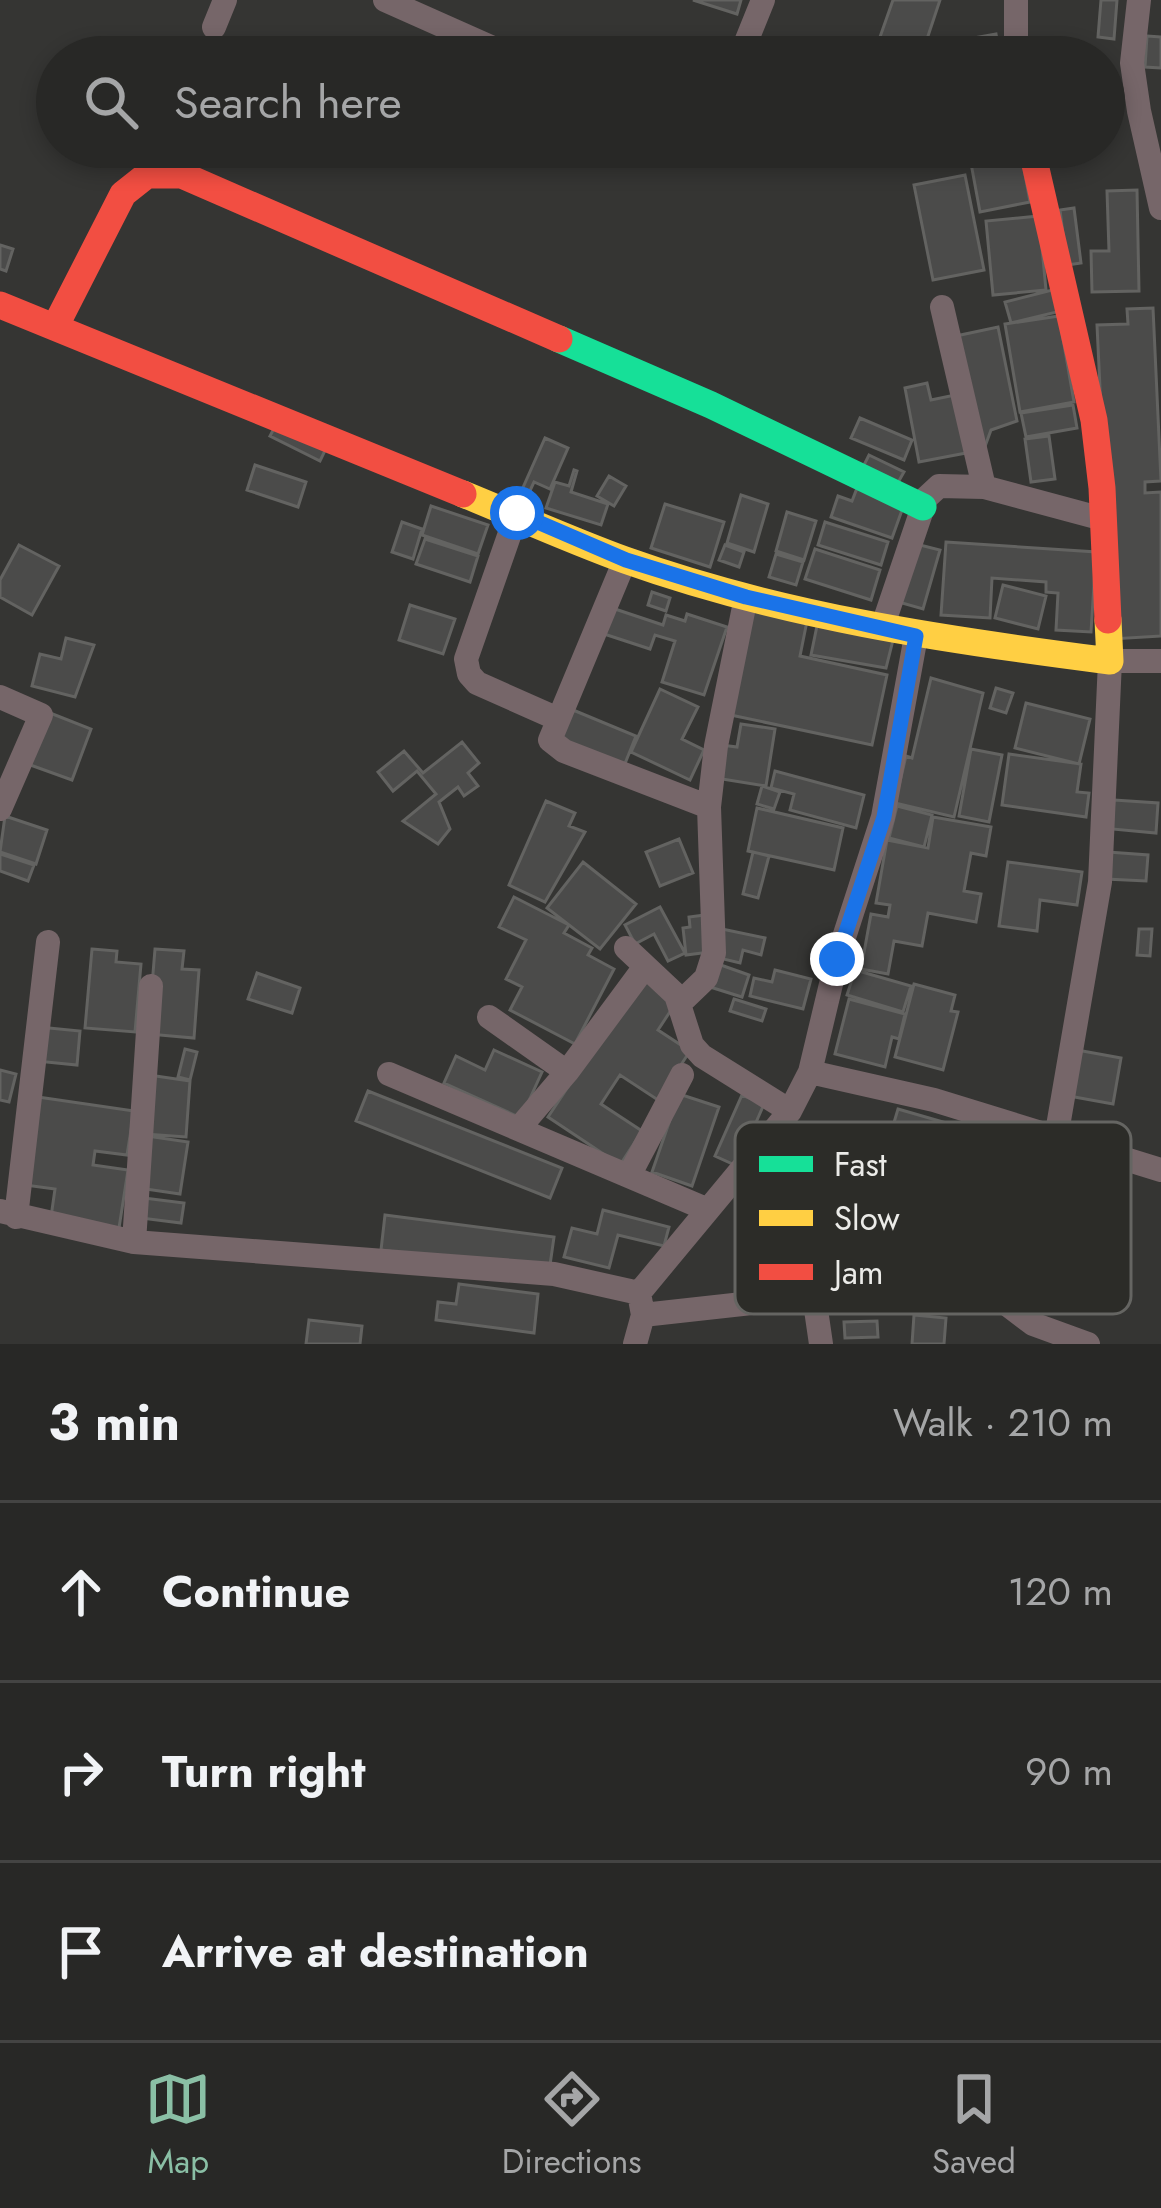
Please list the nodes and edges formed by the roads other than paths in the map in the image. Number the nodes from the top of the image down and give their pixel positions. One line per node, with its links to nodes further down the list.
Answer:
1 (225, 0): 6 (street)
2 (385, 0): 7 (street)
3 (763, 0): 8 (street)
4 (1016, 0): 9 (street)
5 (1139, 0): 11 (street)
6 (214, 28)
7 (466, 36)
8 (748, 36)
9 (1016, 36)
10 (1036, 168): 18 (street)
11 (1161, 208)
12 (0, 305): 14 (street)
13 (942, 307): 15 (street)
14 (55, 327): 16 (street); 17 (street)
15 (984, 487): 16 (street); 18 (street)
16 (923, 507): 21 (street)
17 (517, 513): 19 (street); 26 (street)
18 (1103, 519): 23 (street)
19 (626, 560): 20 (street); 26 (street)
20 (746, 597): 21 (street); 27 (street)
21 (882, 628): 22 (street)
22 (916, 636): 23 (street); 36 (street)
23 (1110, 661): 24 (street); 42 (street)
24 (1161, 661)
25 (0, 697): 28 (street)
26 (558, 718): 27 (street)
27 (709, 806): 33 (street)
28 (0, 809)
29 (48, 943): 49 (street)
30 (626, 948): 31 (street)
31 (644, 968): 33 (street); 35 (street)
32 (151, 986): 50 (street)
33 (680, 1003): 39 (street)
34 (489, 1017): 35 (street)
35 (567, 1072): 43 (street)
36 (810, 1072): 39 (street); 41 (street)
37 (389, 1074): 43 (street)
38 (682, 1075): 46 (street)
39 (790, 1112): 40 (street)
40 (782, 1122)
41 (1005, 1122)
42 (1059, 1122)
43 (520, 1127): 46 (street)
44 (1131, 1161): 45 (street)
45 (1161, 1170)
46 (630, 1174): 48 (street)
47 (735, 1177): 48 (street)
48 (706, 1209): 54 (street)
49 (8, 1214): 50 (street)
50 (134, 1242): 54 (street)
51 (735, 1312): 54 (street)
52 (816, 1314): 55 (street)
53 (1019, 1314): 56 (street)
54 (639, 1320)
55 (821, 1344)
56 (1088, 1344)

